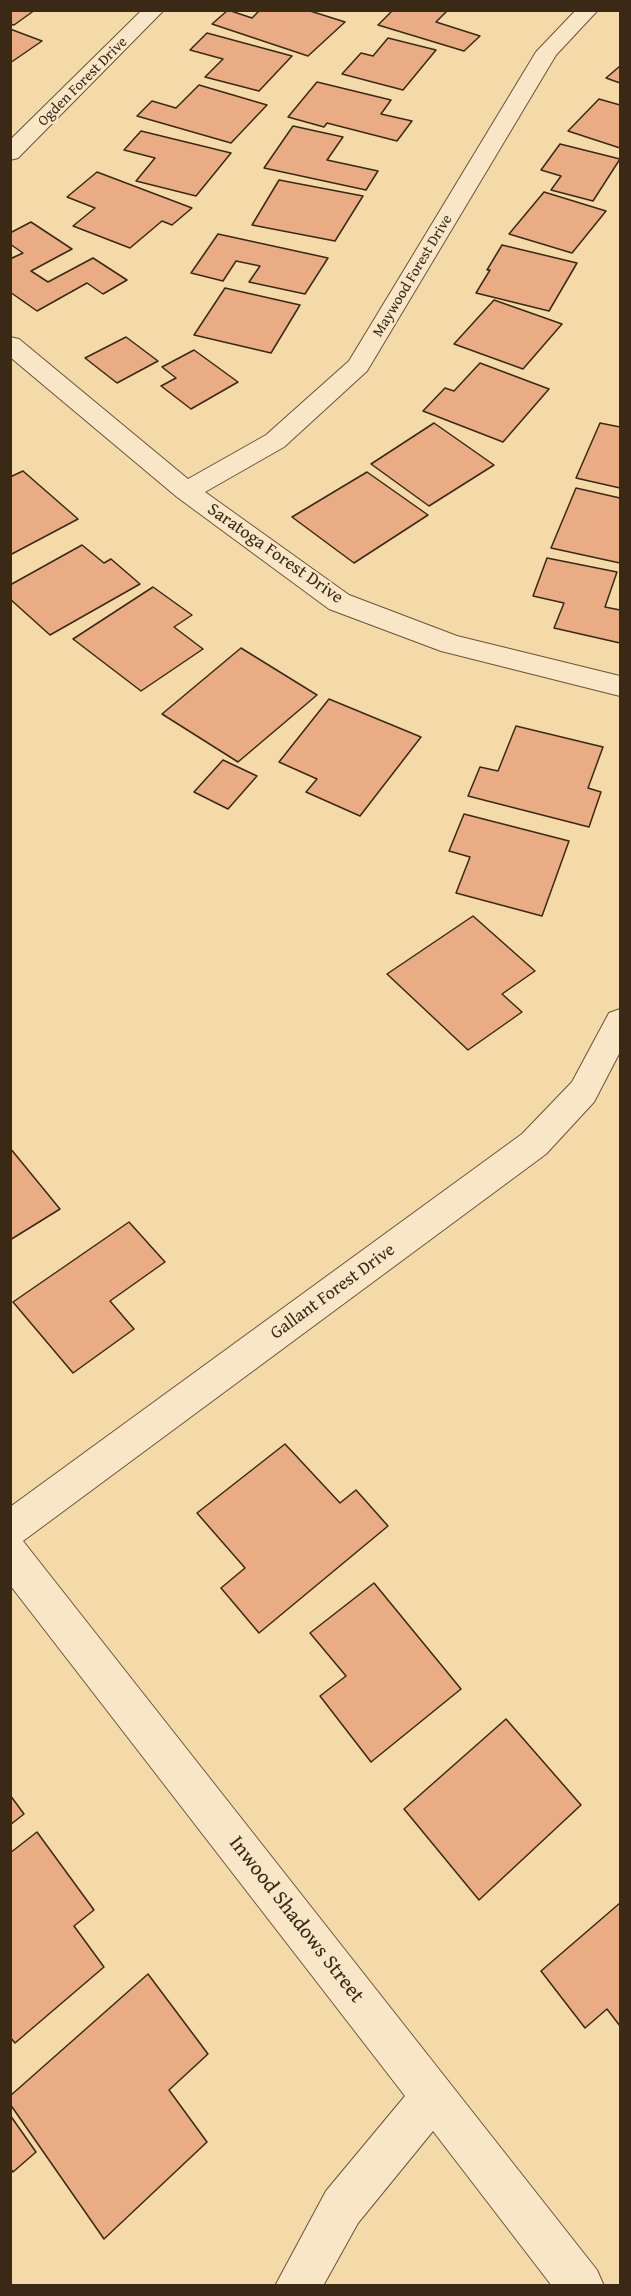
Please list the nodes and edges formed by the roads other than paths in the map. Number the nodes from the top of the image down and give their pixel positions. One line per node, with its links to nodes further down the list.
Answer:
1 (154, 10): 3 (street, Ogden Forest Drive)
2 (588, 10): 5 (street, Maywood Forest Drive)
3 (10, 153)
4 (10, 344): 5 (street, Saratoga Forest Drive)
5 (186, 491): 6 (street, Saratoga Forest Drive)
6 (621, 686)
7 (621, 1022): 8 (street, Gallant Forest Drive)
8 (10, 1529)
9 (10, 1554): 10 (street, Inwood Shadows Street)
10 (433, 2096): 11 (street); 12 (street, Inwood Shadows Street)
11 (298, 2286)
12 (581, 2286)

